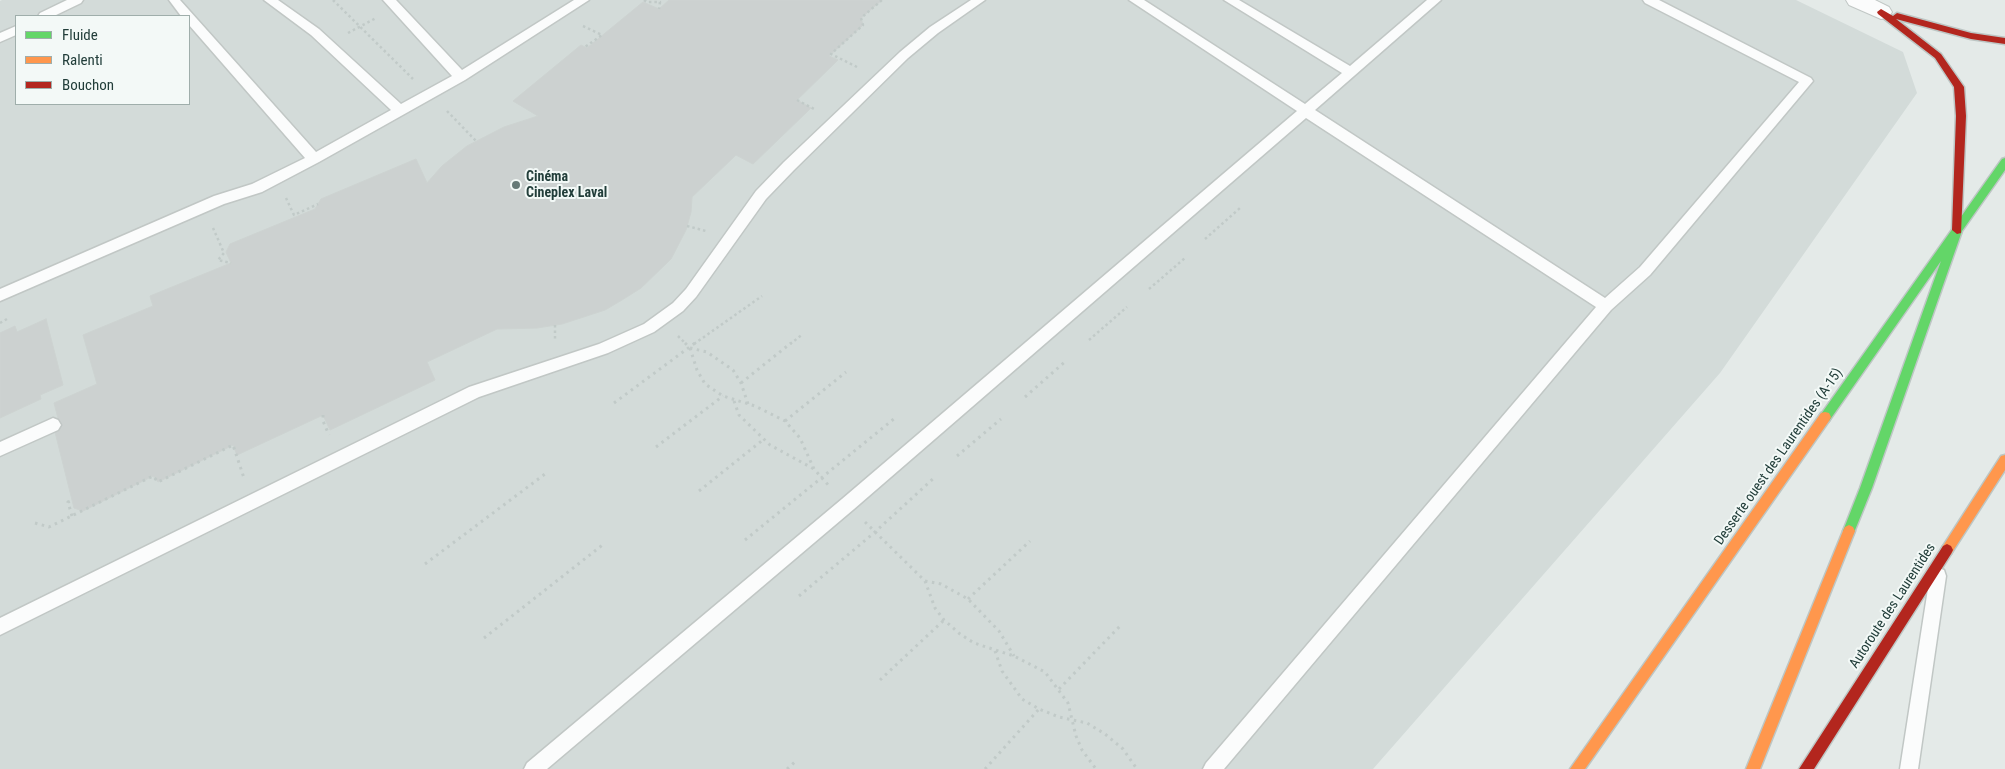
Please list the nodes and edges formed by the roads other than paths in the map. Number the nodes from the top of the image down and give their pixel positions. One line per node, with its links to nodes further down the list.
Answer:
1 (77, 0): 13 (lane)
2 (175, 0): 14 (lane)
3 (270, 0): 21 (lane)
4 (389, 0): 20 (lane)
5 (583, 0): 20 (lane)
6 (979, 0): 32 (lane)
7 (1135, 0): 22 (lane)
8 (1230, 0): 19 (lane)
9 (1435, 0): 19 (lane)
10 (1649, 0): 27 (lane)
11 (1857, 0): 12 (street)
12 (1881, 12): 18 (main road); 25 (main road)
13 (46, 15)
14 (186, 15)
15 (190, 19): 23 (lane)
16 (15, 30): 17 (lane)
17 (0, 38)
18 (2005, 41)
19 (1351, 73): 22 (lane)
20 (461, 77): 21 (lane)
21 (400, 112): 23 (lane)
22 (1305, 112): 27 (lane); 33 (lane)
23 (314, 159): 26 (lane)
24 (2005, 162): 25 (main road, Desserte ouest des Laurentides (A-15))
25 (1957, 230): 35 (main road, Desserte ouest des Laurentides (A-15)); 36 (main road)
26 (0, 295)
27 (1606, 306): 34 (lane)
28 (53, 425): 29 (lane)
29 (0, 449)
30 (2005, 460): 31 (main road, Autoroute des Laurentides)
31 (1940, 560): 37 (main road, Autoroute des Laurentides); 38 (lane)
32 (0, 627)
33 (534, 769)
34 (1212, 769)
35 (1577, 769)
36 (1753, 769)
37 (1806, 769)
38 (1910, 769)

